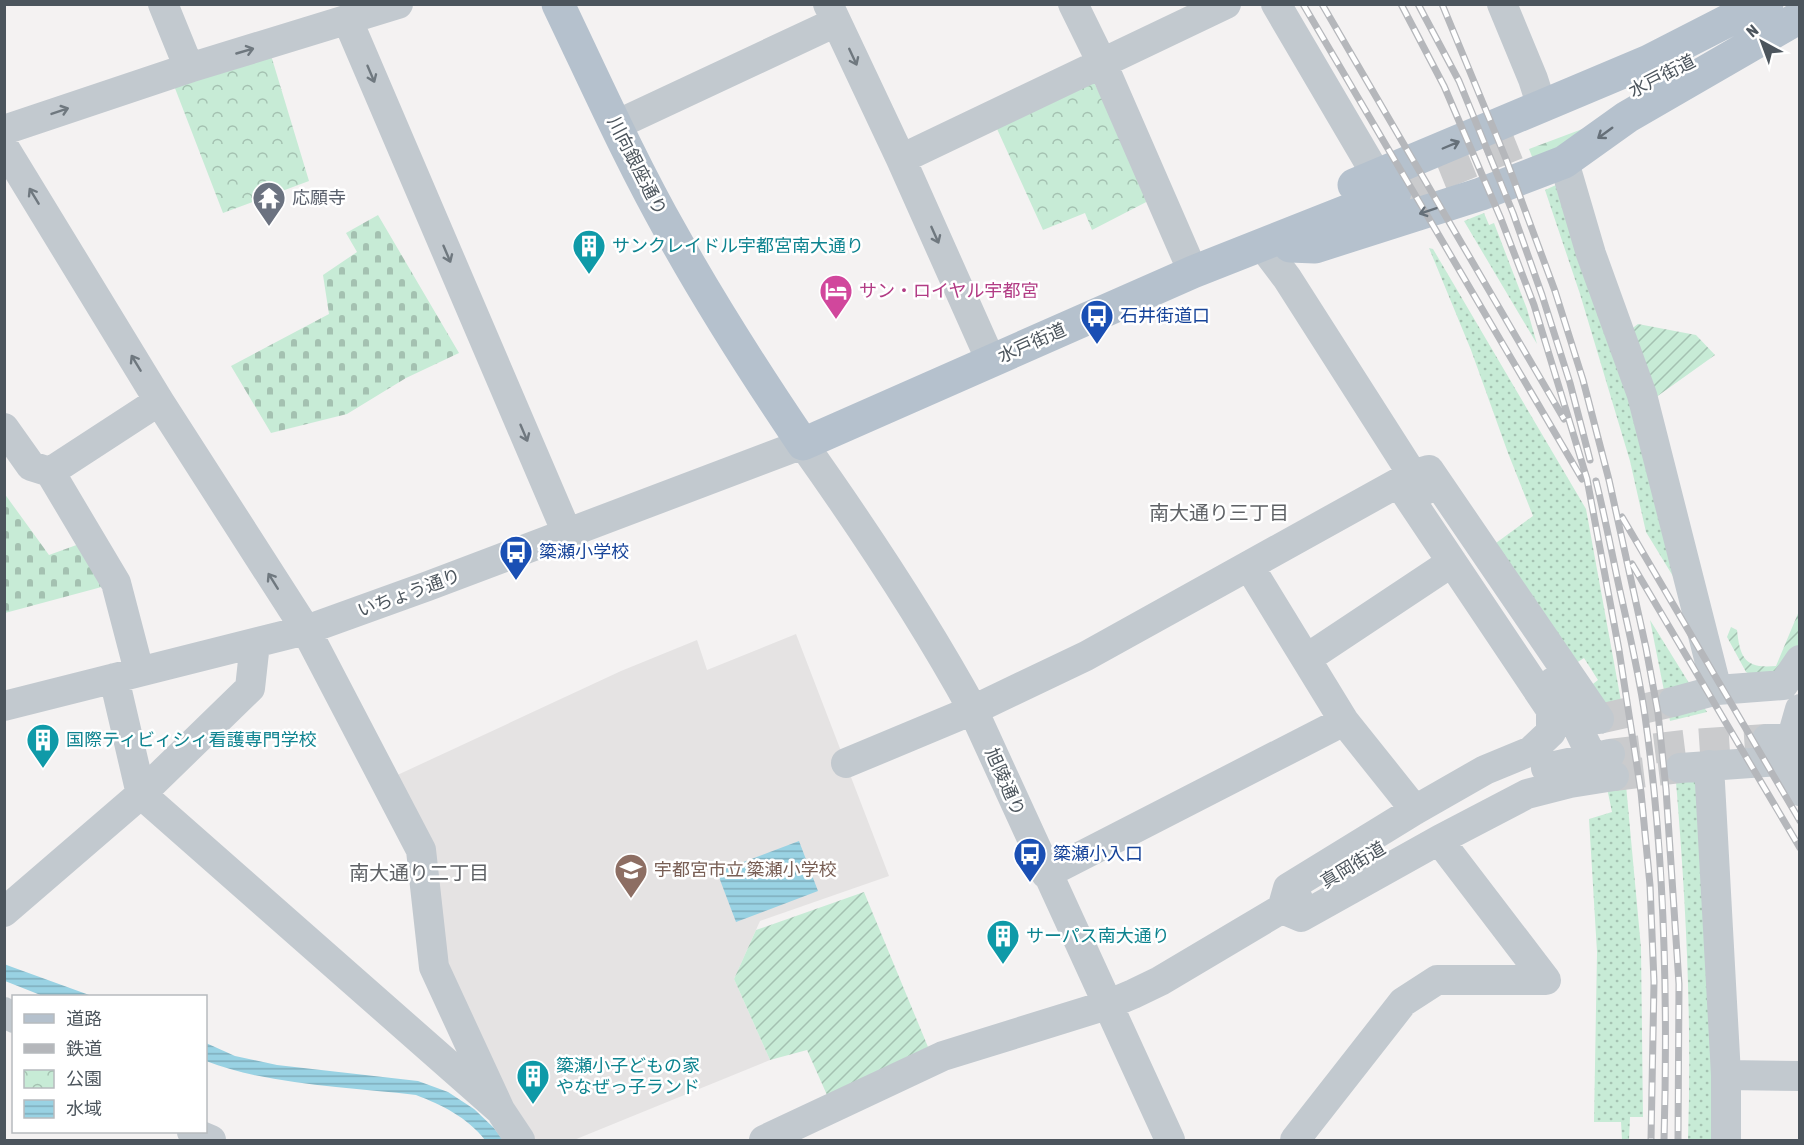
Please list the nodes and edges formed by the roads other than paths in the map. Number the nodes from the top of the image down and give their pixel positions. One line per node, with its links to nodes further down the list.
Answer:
1 (163, 4): 14 (street)
2 (398, 4): 12 (street)
3 (558, 4): 16 (main road, 川向銀座通り)
4 (1073, 4): 13 (street)
5 (1226, 4): 13 (street)
6 (1276, 4): 22 (street)
7 (1767, 4): 15 (main road)
8 (1793, 4): 18 (main road, 水戸街道)
9 (1509, 7): 15 (street)
10 (833, 10): 16 (street); 20 (street, one-way to 20)
11 (1800, 16): 21 (main road, one-way to 21)
12 (348, 21): 14 (street, one-way to 12); 31 (street, one-way to 31)
13 (1102, 63): 20 (street); 24 (street)
14 (189, 68): 17 (street, one-way to 14)
15 (1542, 107): 22 (main road, one-way to 15)
16 (616, 125): 28 (main road, 川向銀座通り)
17 (4, 130)
18 (1526, 139)
19 (4, 147): 26 (street, one-way to 19)
20 (900, 159): 25 (street, one-way to 25)
21 (1564, 162): 23 (main road, one-way to 23); 39 (street)
22 (1386, 184): 23 (main road, 水戸街道); 24 (main road)
23 (1262, 245): 24 (main road, 水戸街道); 30 (street)
24 (1193, 272): 25 (main road, 水戸街道)
25 (991, 361): 28 (main road, 水戸街道)
26 (159, 401): 29 (street); 34 (street, one-way to 26)
27 (4, 428): 29 (street)
28 (803, 444): 31 (street, いちょう通り); 43 (street, 旭陵通り)
29 (50, 472): 38 (street)
30 (1406, 479): 32 (street); 33 (street); 44 (street); 47 (street)
31 (567, 533): 34 (street, いちょう通り)
32 (1452, 562): 36 (street); 51 (street)
33 (1249, 566): 36 (street); 43 (street)
34 (306, 630): 35 (street, いちょう通り); 59 (street)
35 (255, 643): 38 (street, いちょう通り); 50 (street)
36 (1306, 659): 45 (street)
37 (1800, 660): 39 (street)
38 (126, 674): 41 (street, いちょう通り); 50 (street)
39 (1717, 690): 40 (street)
40 (1673, 702)
41 (4, 706)
42 (1800, 709): 46 (street)
43 (973, 710): 48 (street); 53 (street, 旭陵通り)
44 (1599, 719)
45 (1344, 721): 51 (street); 53 (street)
46 (1788, 747): 49 (street); 57 (street)
47 (1605, 762): 52 (street); 55 (street, 真岡街道)
48 (846, 763)
49 (1800, 791)
50 (141, 794): 54 (street); 59 (street)
51 (1415, 810): 55 (street)
52 (1439, 840): 55 (street); 65 (street)
53 (1046, 874): 56 (street, 旭陵通り)
54 (9, 898)
55 (1282, 909): 56 (street, 真岡街道)
56 (1107, 1005): 63 (street, 真岡街道); 64 (street, 旭陵通り)
57 (1726, 1075): 58 (street); 66 (street)
58 (1800, 1076)
59 (500, 1110): 62 (street)
60 (196, 1133): 61 (street)
61 (211, 1140)
62 (520, 1140)
63 (769, 1140)
64 (1170, 1140)
65 (1295, 1140)
66 (1726, 1140)

